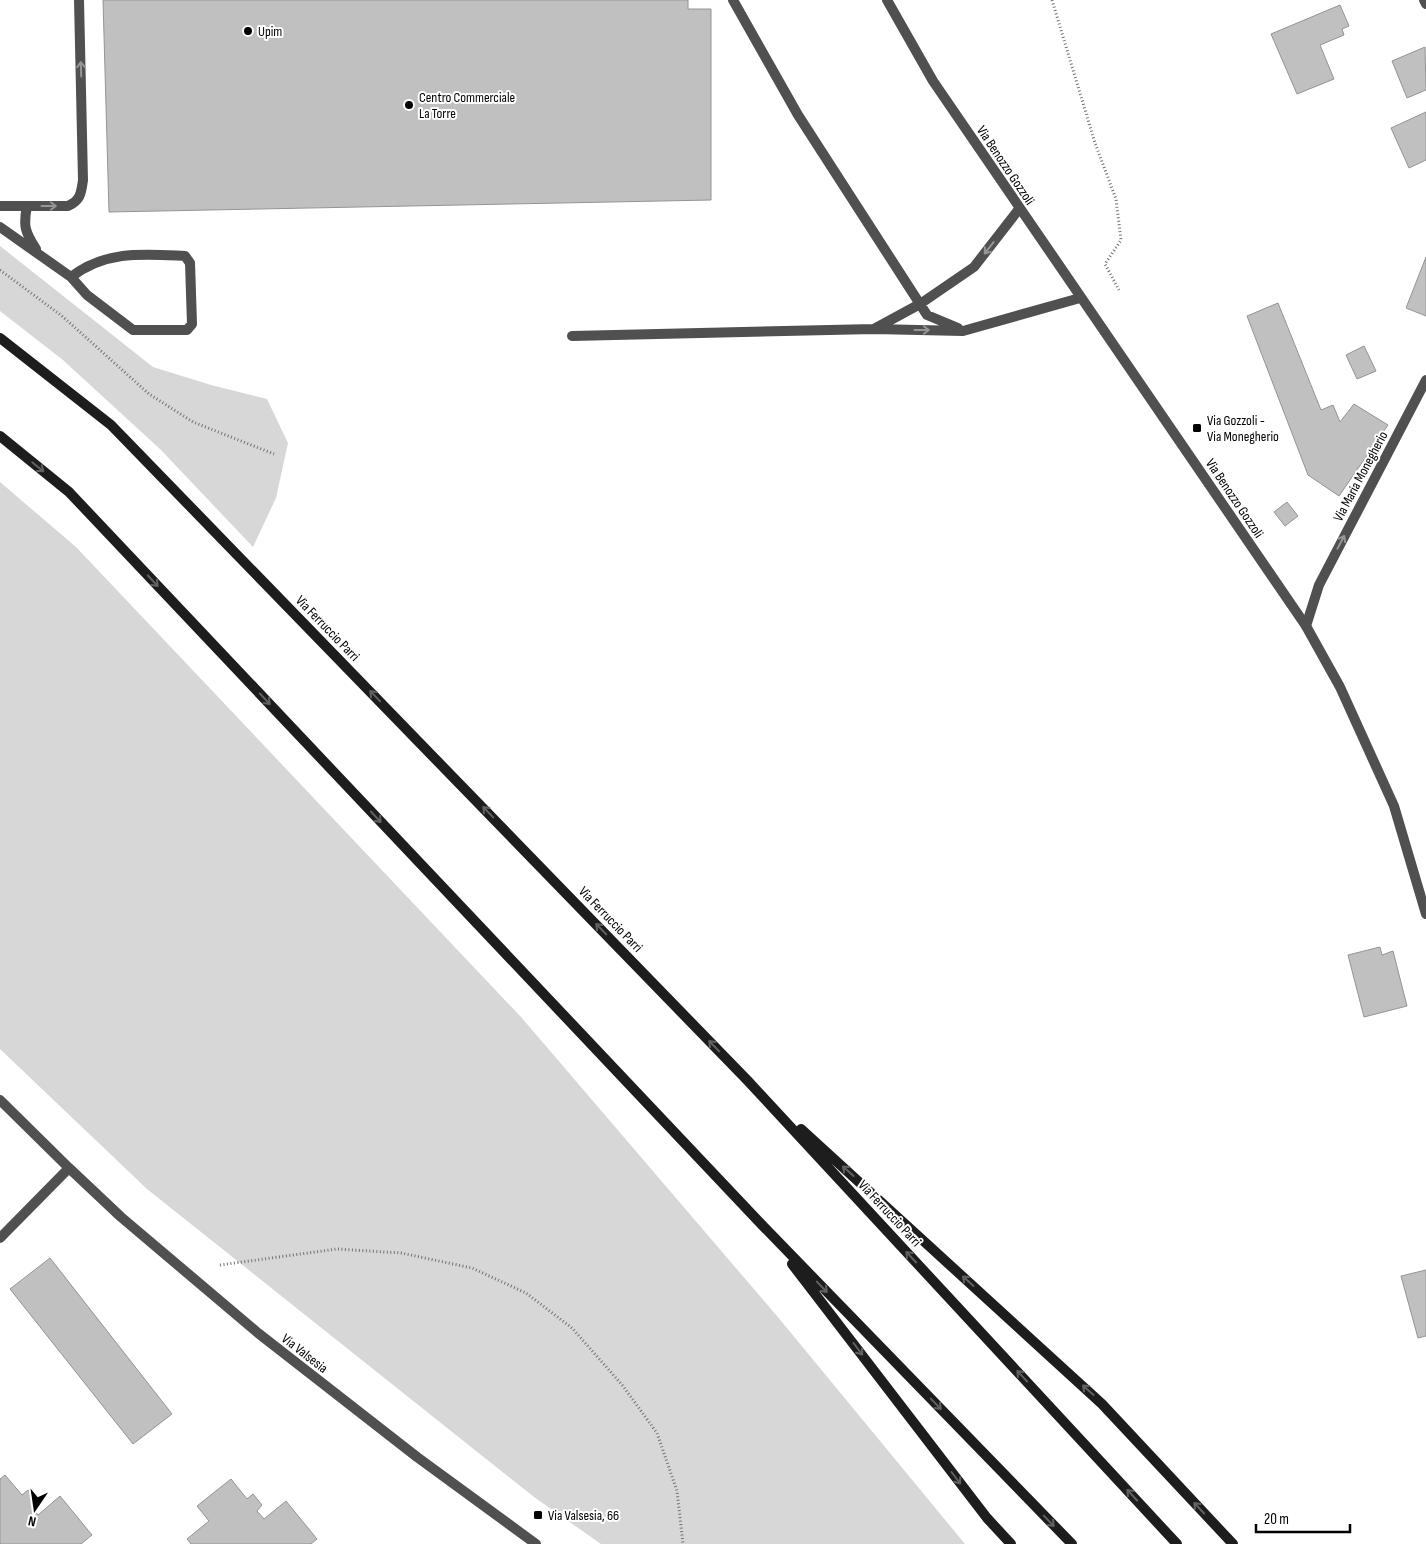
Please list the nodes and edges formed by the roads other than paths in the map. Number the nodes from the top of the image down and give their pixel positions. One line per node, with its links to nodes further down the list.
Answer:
1 (79, 0): 7 (street, one-way to 1)
2 (733, 0): 13 (street)
3 (887, 0): 8 (street, Via Benozzo Gozzoli)
4 (1424, 0): 5 (street)
5 (1426, 4)
6 (0, 206): 7 (street)
7 (27, 206): 10 (street)
8 (1019, 209): 12 (street, Via Benozzo Gozzoli); 13 (street, one-way to 13)
9 (0, 227): 10 (street)
10 (40, 254): 11 (street)
11 (71, 277): 11 (street)
12 (1080, 298): 15 (street); 20 (street, Via Benozzo Gozzoli)
13 (920, 304): 14 (street); 15 (street)
14 (874, 329): 15 (street, one-way to 15); 16 (street)
15 (964, 331)
16 (572, 336)
17 (0, 338): 22 (main road, Via Ferruccio Parri, one-way to 17)
18 (1426, 380): 20 (street, Via Maria Monegherio, one-way to 18)
19 (0, 436): 25 (main road, one-way to 25)
20 (1306, 626): 21 (street, Via Benozzo Gozzoli)
21 (1426, 914)
22 (748, 1080): 30 (main road, Via Ferruccio Parri, one-way to 22); 31 (main road, one-way to 22)
23 (0, 1100): 24 (street, Via Valsesia)
24 (69, 1168): 26 (street); 27 (street, Via Valsesia)
25 (764, 1227): 28 (main road, one-way to 28); 29 (main road, one-way to 29)
26 (0, 1238)
27 (536, 1544)
28 (1011, 1544)
29 (1072, 1544)
30 (1177, 1544)
31 (1233, 1544)

